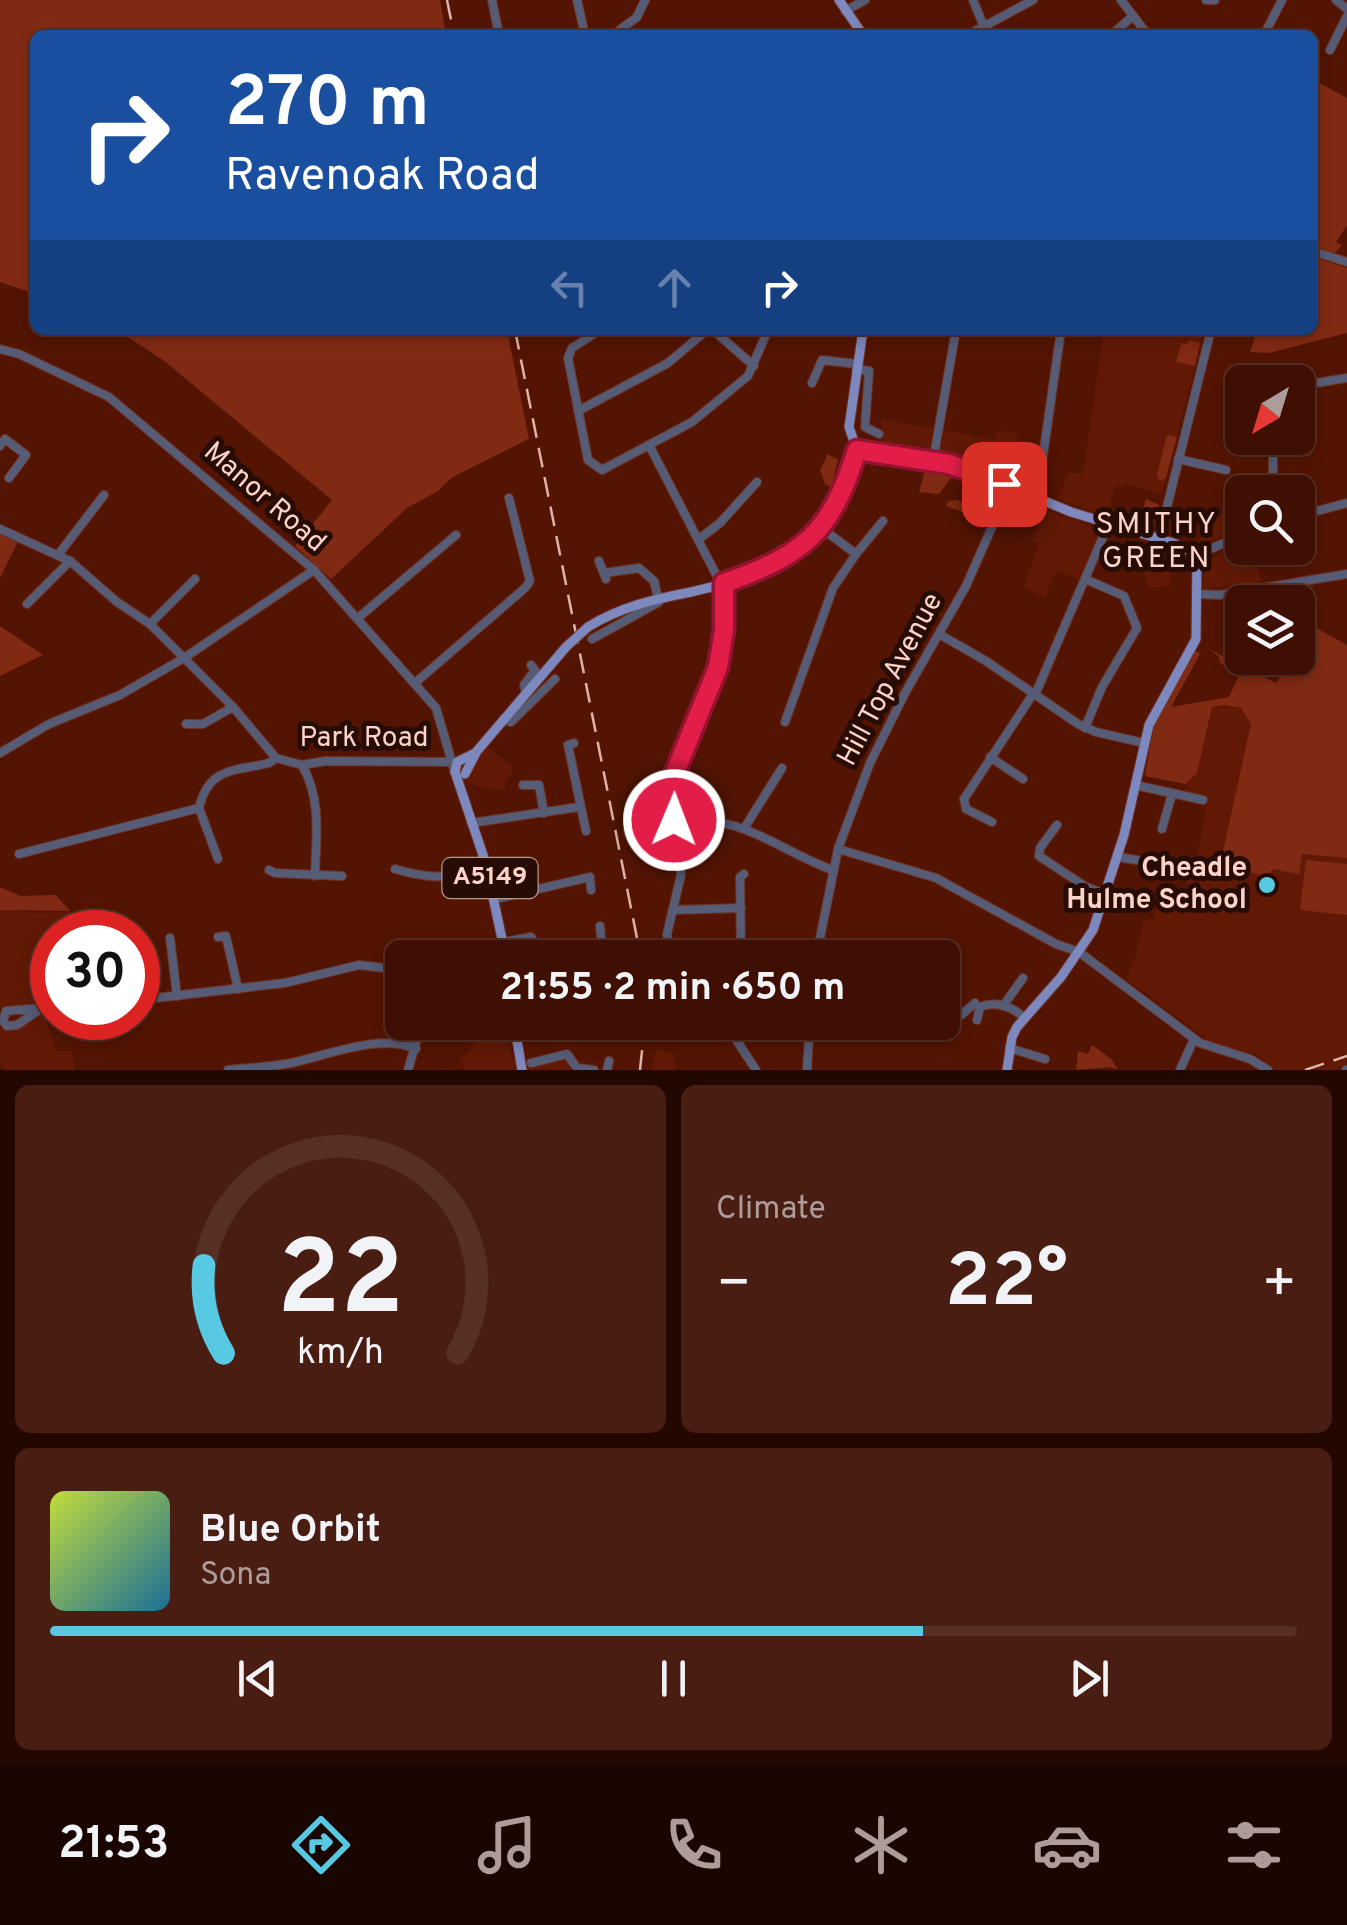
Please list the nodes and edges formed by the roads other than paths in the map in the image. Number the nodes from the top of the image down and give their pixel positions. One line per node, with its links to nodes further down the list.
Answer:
1 (492, 0): 18 (street)
2 (577, 0): 19 (street)
3 (645, 0): 20 (street)
4 (839, 0): 13 (main road)
5 (865, 0): 13 (street)
6 (973, 0): 16 (street)
7 (1033, 0): 16 (street)
8 (1121, 0): 15 (street)
9 (1206, 0): 10 (street)
10 (1214, 0)
11 (1282, 0): 17 (street)
12 (1336, 0): 14 (street)
13 (845, 10): 21 (main road)
14 (1347, 12): 25 (street)
15 (1133, 16): 23 (street); 24 (street)
16 (984, 27): 22 (street)
17 (1267, 28)
18 (498, 30)
19 (584, 30)
20 (620, 30)
21 (859, 30)
22 (978, 30)
23 (1117, 30)
24 (1144, 30)
25 (1330, 50)
26 (1318, 254): 27 (street)
27 (1347, 262)
28 (592, 335): 42 (street)
29 (704, 335): 42 (street)
30 (716, 335): 37 (street)
31 (766, 335): 37 (street)
32 (863, 335): 38 (main road, A5149)
33 (955, 335): 48 (street)
34 (1060, 335): 55 (street)
35 (1210, 335): 47 (street)
36 (0, 349): 71 (street, Manor Road)
37 (754, 366): 44 (street)
38 (856, 366): 40 (street); 43 (street); 46 (main road, A5149)
39 (1347, 378): 41 (street)
40 (812, 383)
41 (1315, 384)
42 (578, 411): 44 (street)
43 (879, 434)
44 (650, 445): 63 (street)
45 (0, 446): 50 (street)
46 (857, 450): 48 (main road); 60 (main road, A5149)
47 (1178, 459): 49 (street); 64 (street)
48 (933, 461): 51 (main road)
49 (1226, 470)
50 (9, 478)
51 (1010, 486): 55 (main road); 81 (street, Hill Top Avenue)
52 (755, 489): 63 (street)
53 (104, 495): 67 (street)
54 (509, 498): 86 (street)
55 (1037, 498): 59 (main road)
56 (1347, 502): 57 (street)
57 (1315, 511)
58 (883, 521): 66 (street)
59 (1108, 525): 64 (main road); 73 (street)
60 (820, 528): 66 (street); 75 (main road, A5149)
61 (0, 530): 67 (street)
62 (456, 535): 79 (street)
63 (699, 539): 75 (street)
64 (1158, 539): 68 (main road)
65 (1225, 543): 68 (street)
66 (856, 554): 91 (street)
67 (58, 555): 69 (street)
68 (1197, 555): 76 (main road)
69 (70, 561): 78 (street); 80 (street)
70 (599, 561): 77 (street)
71 (314, 570): 79 (street, Manor Road); 83 (street)
72 (1347, 574): 76 (street)
73 (1086, 578): 88 (street); 93 (street)
74 (195, 579): 80 (street)
75 (723, 584): 77 (main road, A5149); 110 (street)
76 (1198, 594): 95 (main road)
77 (658, 599): 82 (street); 87 (main road, A5149, bridge)
78 (28, 604)
79 (358, 618): 86 (street, Manor Road)
80 (150, 624): 83 (street)
81 (939, 634): 88 (street); 117 (street, Hill Top Avenue)
82 (592, 639)
83 (184, 658): 89 (street); 96 (street)
84 (532, 665): 87 (street)
85 (555, 679): 90 (street)
86 (415, 683): 100 (street, Manor Road)
87 (526, 693): 90 (main road, A5149)
88 (1034, 694): 93 (street); 97 (street)
89 (234, 706): 92 (street); 98 (street)
90 (503, 720): 100 (main road, A5149)
91 (784, 722)
92 (186, 724)
93 (1085, 728): 95 (street)
94 (574, 743): 107 (street)
95 (1144, 743): 104 (main road)
96 (0, 753)
97 (990, 757): 102 (street); 111 (street)
98 (276, 758): 99 (street, Park Road); 108 (street)
99 (302, 765): 100 (street, Park Road); 127 (street)
100 (460, 767): 112 (main road, A5149)
101 (782, 768): 114 (street)
102 (1023, 779)
103 (523, 785): 109 (street)
104 (1135, 786): 105 (street); 119 (main road)
105 (1172, 794): 106 (street); 115 (street)
106 (1202, 800)
107 (579, 807): 109 (street); 116 (street)
108 (199, 808): 118 (street); 120 (street)
109 (544, 812): 112 (street)
110 (674, 820): 114 (street); 133 (street)
111 (992, 822)
112 (472, 823): 121 (main road, A5149)
113 (1058, 825): 130 (street)
114 (745, 827): 125 (street)
115 (1162, 829)
116 (586, 831)
117 (838, 848): 125 (street, Hill Top Avenue); 142 (street)
118 (19, 854)
119 (1118, 858): 122 (street); 130 (main road)
120 (218, 859)
121 (486, 864): 123 (street); 131 (main road, A5149)
122 (1173, 866)
123 (395, 869)
124 (269, 870): 127 (street)
125 (832, 870): 141 (street, Hill Top Avenue)
126 (744, 874): 132 (street)
127 (315, 876): 128 (street)
128 (342, 876)
129 (591, 890): 131 (street)
130 (1105, 894): 142 (main road)
131 (496, 899): 137 (main road, A5149)
132 (741, 908): 133 (street); 140 (street)
133 (672, 910): 139 (street)
134 (600, 926): 138 (street)
135 (218, 937): 145 (street)
136 (170, 938): 146 (street)
137 (504, 940)
138 (601, 940)
139 (668, 940)
140 (741, 940)
141 (819, 940)
142 (1080, 952): 152 (main road); 158 (street)
143 (385, 968): 145 (street)
144 (1023, 978): 149 (street)
145 (238, 989): 146 (street)
146 (177, 996): 147 (street)
147 (160, 998)
148 (975, 1003): 151 (street)
149 (1003, 1006): 152 (street); 153 (street)
150 (48, 1008): 150 (street)
151 (960, 1016)
152 (1024, 1018): 159 (main road)
153 (978, 1020)
154 (418, 1040): 160 (street)
155 (517, 1040): 162 (main road)
156 (738, 1040): 168 (street)
157 (809, 1040): 169 (street)
158 (1194, 1040): 164 (street); 171 (street)
159 (1010, 1048): 161 (street); 170 (main road)
160 (416, 1049): 165 (street); 166 (street)
161 (1044, 1059)
162 (521, 1065): 163 (street)
163 (534, 1067): 167 (street)
164 (1267, 1069)
165 (228, 1070)
166 (408, 1070)
167 (594, 1070)
168 (756, 1070)
169 (807, 1070)
170 (1007, 1070)
171 (1180, 1070)

